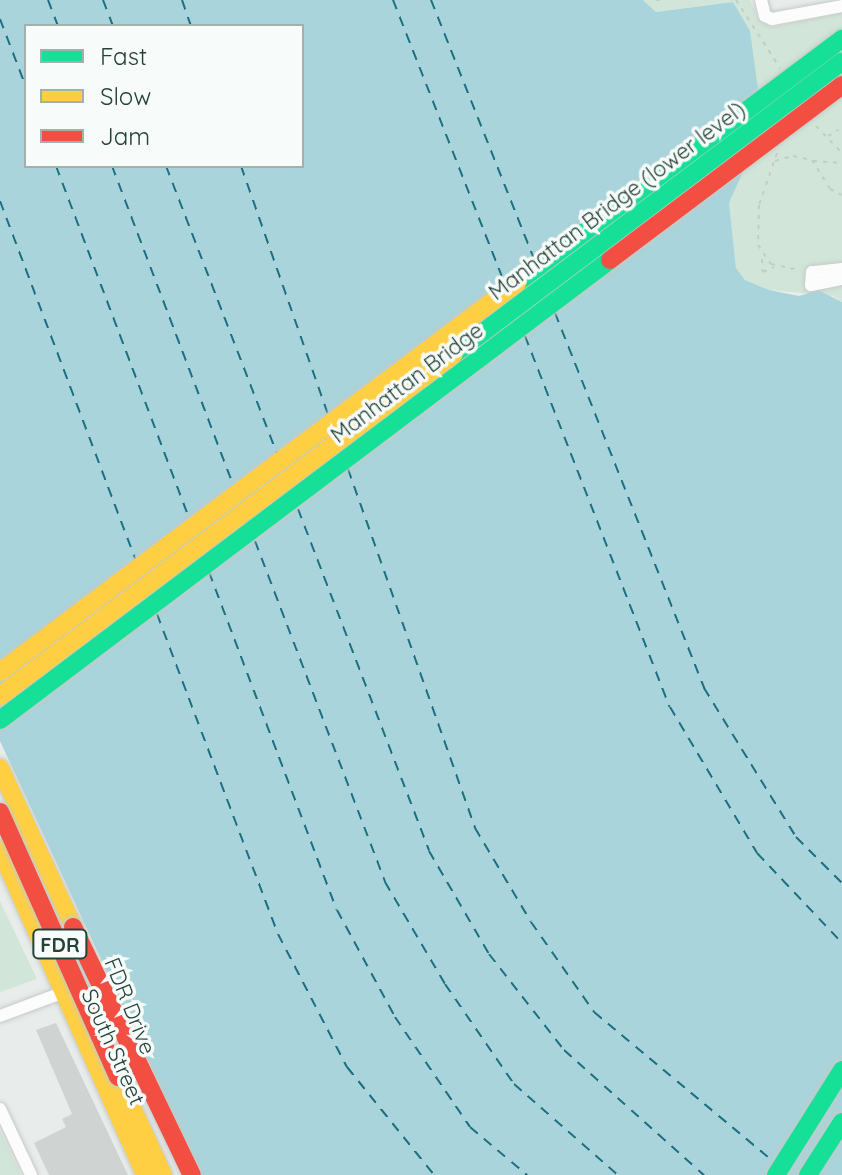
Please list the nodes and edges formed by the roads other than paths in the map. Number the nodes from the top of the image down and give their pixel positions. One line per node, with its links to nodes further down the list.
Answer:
1 (761, 0): 2 (street)
2 (842, 6)
3 (842, 39): 8 (main road, Manhattan Bridge, bridge)
4 (842, 62): 9 (main road, Manhattan Bridge (lower level), bridge)
5 (842, 85): 10 (main road, Manhattan Bridge, bridge)
6 (842, 269): 7 (street)
7 (842, 279)
8 (0, 672)
9 (0, 696)
10 (0, 720)
11 (0, 768): 14 (main road, FDR Drive / FDR)
12 (0, 812): 22 (main road, FDR Drive / FDR, bridge)
13 (0, 849): 15 (main road, South Street)
14 (73, 927): 23 (main road, FDR Drive / FDR, bridge); 24 (main road, bridge)
15 (62, 993): 16 (street); 21 (main road, South Street)
16 (0, 1016)
17 (842, 1070): 25 (main road)
18 (0, 1109): 20 (street)
19 (842, 1122): 26 (main road)
20 (31, 1175)
21 (145, 1175)
22 (163, 1175)
23 (177, 1175)
24 (192, 1175)
25 (776, 1175)
26 (808, 1175)

